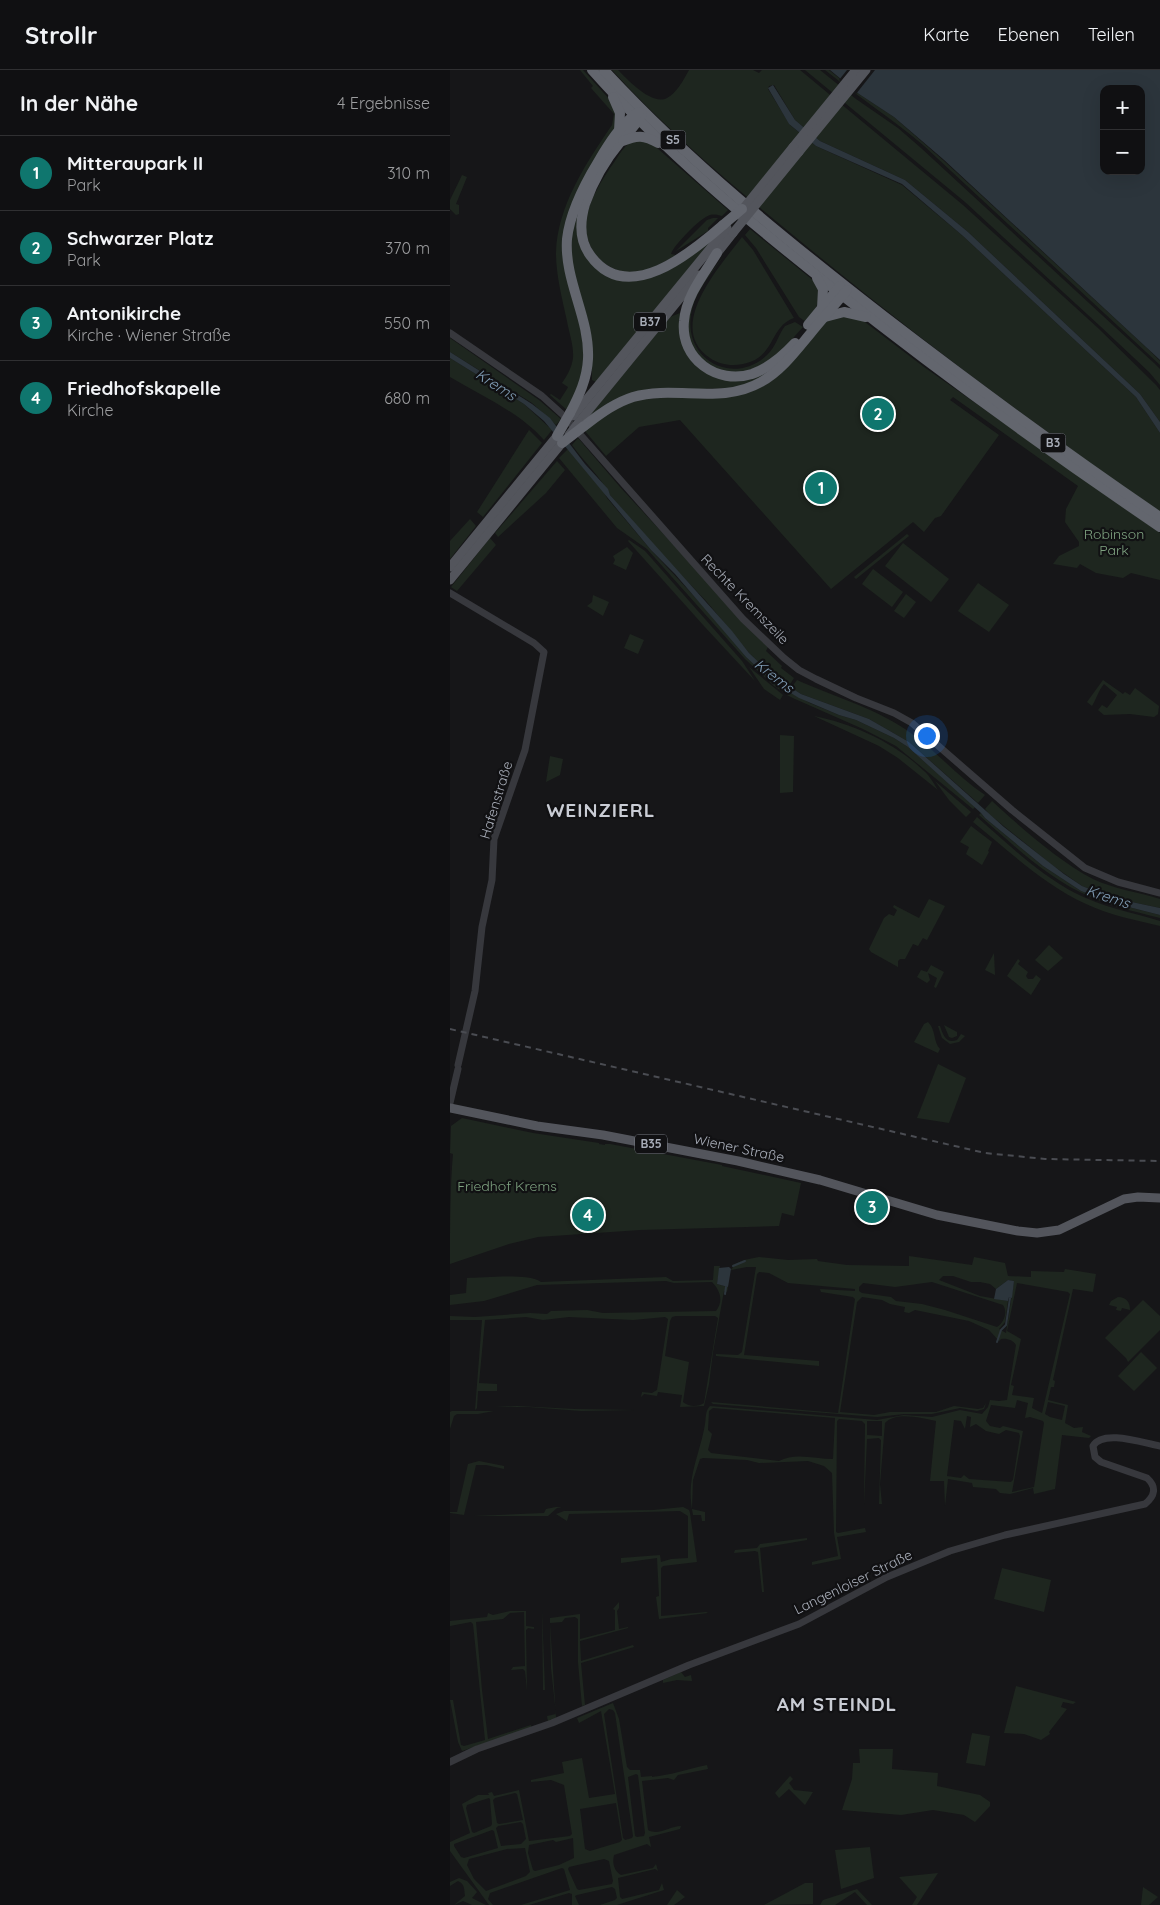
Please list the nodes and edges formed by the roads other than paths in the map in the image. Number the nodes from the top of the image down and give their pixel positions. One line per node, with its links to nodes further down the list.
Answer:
1 (592, 70): 5 (highway, S5)
2 (604, 70): 6 (highway, S5)
3 (856, 70): 8 (main road, B37)
4 (866, 70): 8 (main road, B37)
5 (608, 88): 6 (highway, S5); 7 (highway)
6 (639, 115): 7 (highway); 9 (highway, S5); 11 (highway, S5)
7 (619, 138): 9 (highway); 12 (highway); 19 (highway)
8 (796, 150): 10 (main road, B37, bridge); 12 (main road, B37, bridge)
9 (670, 151): 11 (highway, S5)
10 (742, 209): 12 (highway, bridge)
11 (763, 225): 14 (highway, B3); 15 (highway, B3)
12 (728, 228): 13 (main road, B37); 19 (main road, B37)
13 (717, 253): 16 (highway); 19 (main road, B37)
14 (813, 272): 15 (highway, B3); 16 (highway)
15 (842, 289): 16 (highway); 17 (highway, B3); 21 (highway, B3)
16 (823, 313): 17 (highway); 19 (highway)
17 (871, 318): 22 (highway, B3)
18 (450, 333): 27 (street, Rechte Kremszeile)
19 (577, 419): 20 (highway, bridge); 20 (highway, bridge)
20 (560, 440): 23 (main road)
21 (1160, 517)
22 (1160, 527)
23 (479, 538): 24 (main road); 25 (main road)
24 (450, 567)
25 (450, 579)
26 (450, 592): 28 (street, Hafenstraße)
27 (1160, 893)
28 (450, 1103)
29 (450, 1108): 30 (main road, Wiener Straße / B35)
30 (1160, 1198)
31 (1160, 1446): 32 (street, Langenloiser Straße)
32 (450, 1762)

